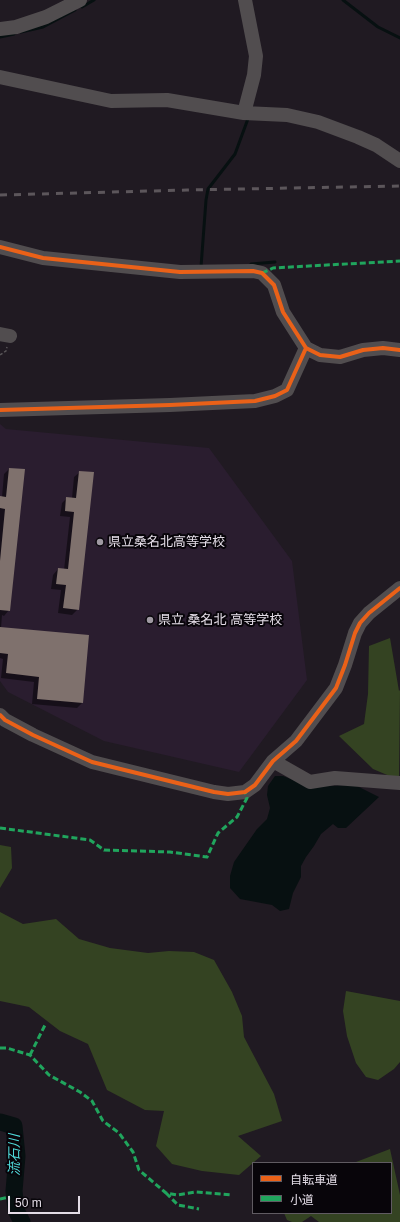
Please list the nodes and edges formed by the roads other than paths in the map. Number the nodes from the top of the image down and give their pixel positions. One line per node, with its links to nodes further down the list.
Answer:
1 (80, 0): 3 (street)
2 (245, 0): 5 (street)
3 (0, 29)
4 (0, 77): 5 (street)
5 (244, 113): 6 (street)
6 (400, 161)
7 (0, 247): 8 (street)
8 (306, 348): 9 (street); 10 (street)
9 (400, 350)
10 (0, 410)
11 (400, 588): 13 (street)
12 (0, 715): 13 (street)
13 (273, 761): 14 (street)
14 (400, 783)

